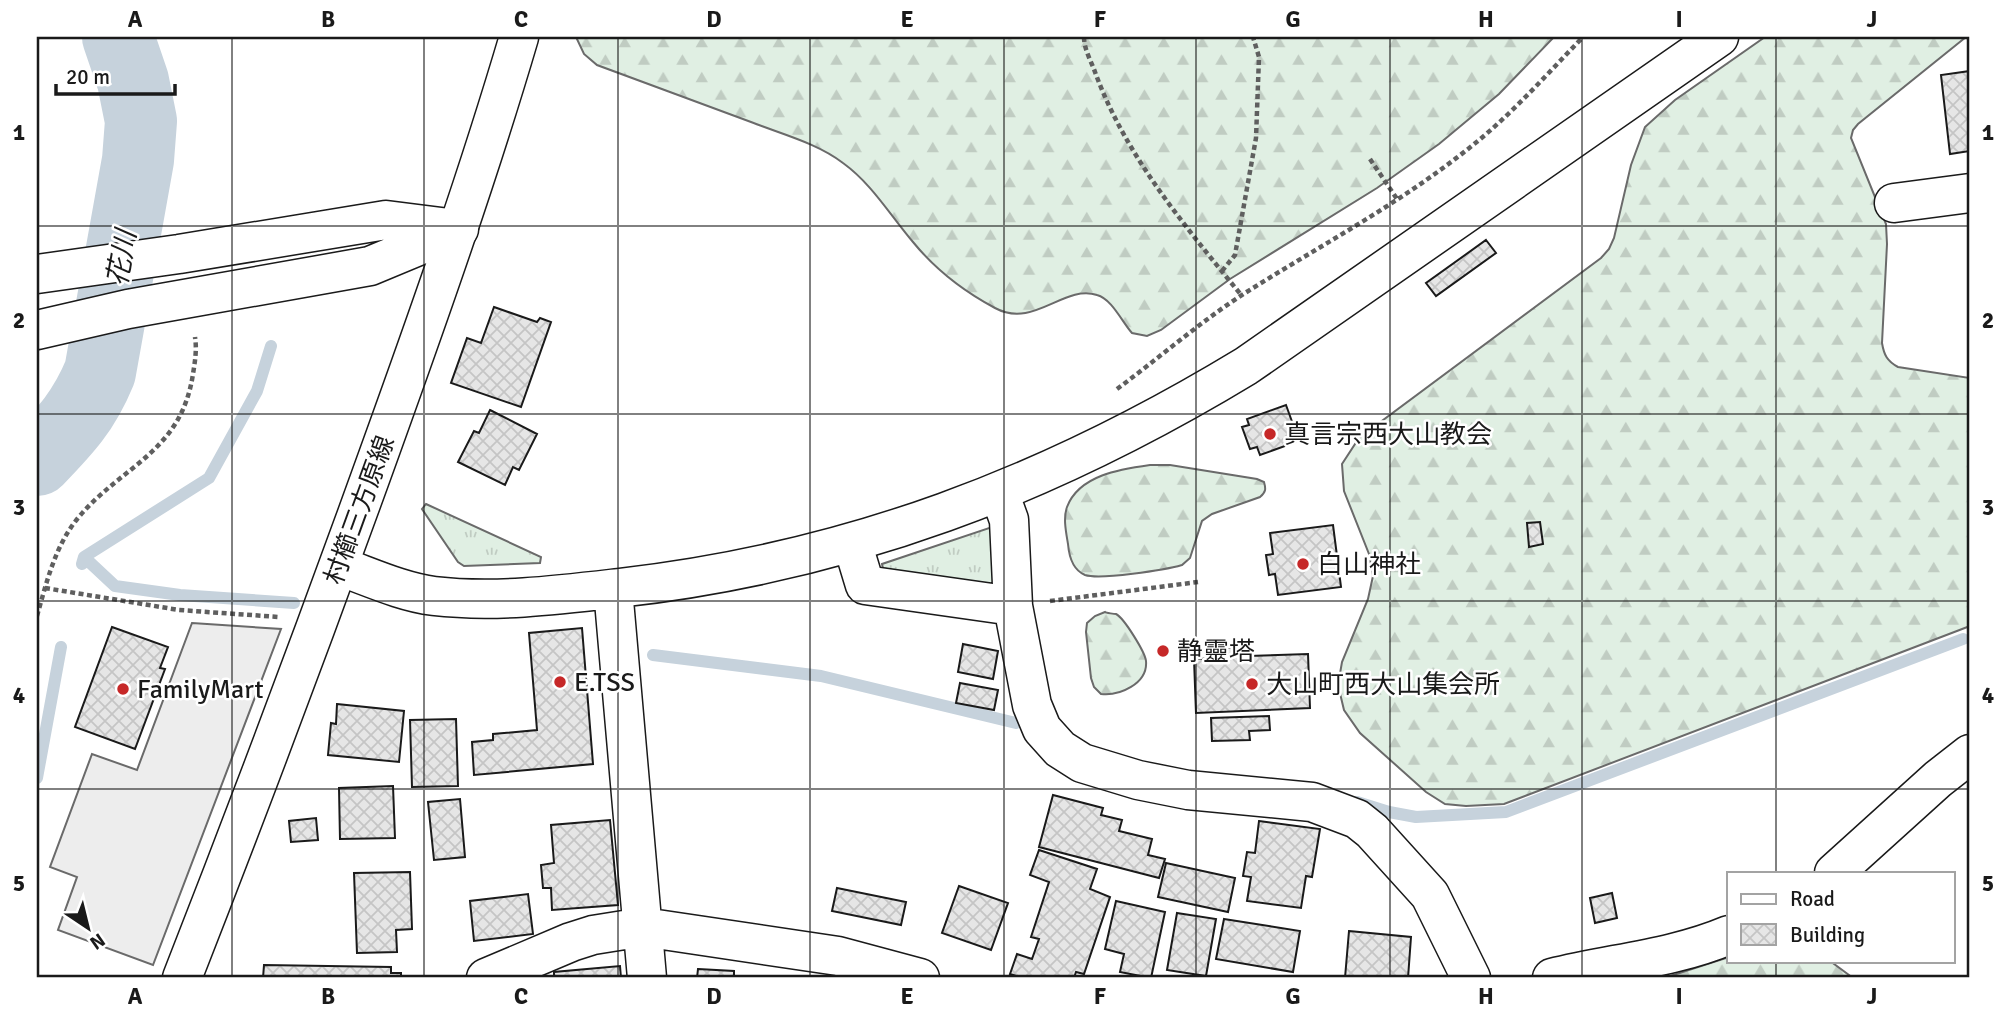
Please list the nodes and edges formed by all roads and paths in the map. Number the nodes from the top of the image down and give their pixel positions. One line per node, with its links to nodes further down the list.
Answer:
1 (519, 37): 10 (street, 村櫛三方原線)
2 (1084, 37): 11 (path)
3 (1253, 37): 11 (path)
4 (1583, 37): 8 (path)
5 (1719, 37): 17 (street)
6 (1370, 159): 8 (path)
7 (1970, 193): 9 (street)
8 (1397, 199): 13 (path)
9 (1895, 203)
10 (459, 229): 12 (street); 14 (street); 19 (street, 村櫛三方原線)
11 (1222, 271): 13 (path)
12 (37, 274)
13 (1241, 296): 16 (path)
14 (37, 330)
15 (195, 337): 21 (path)
16 (1111, 394)
17 (999, 492): 18 (street); 24 (street)
18 (852, 542): 22 (street); 24 (street)
19 (339, 566): 22 (street); 26 (street, 村櫛三方原線)
20 (1199, 582): 23 (path)
21 (45, 588): 25 (path); 26 (path)
22 (613, 589): 29 (street)
23 (1084, 597)
24 (1013, 606): 35 (street)
25 (37, 616)
26 (317, 627): 31 (street, 村櫛三方原線)
27 (1970, 754): 28 (street)
28 (1835, 872)
29 (643, 927): 32 (street); 33 (street); 34 (street)
30 (1727, 936): 36 (street)
31 (182, 978)
32 (486, 978)
33 (647, 978)
34 (920, 978)
35 (1471, 978)
36 (1552, 978)

